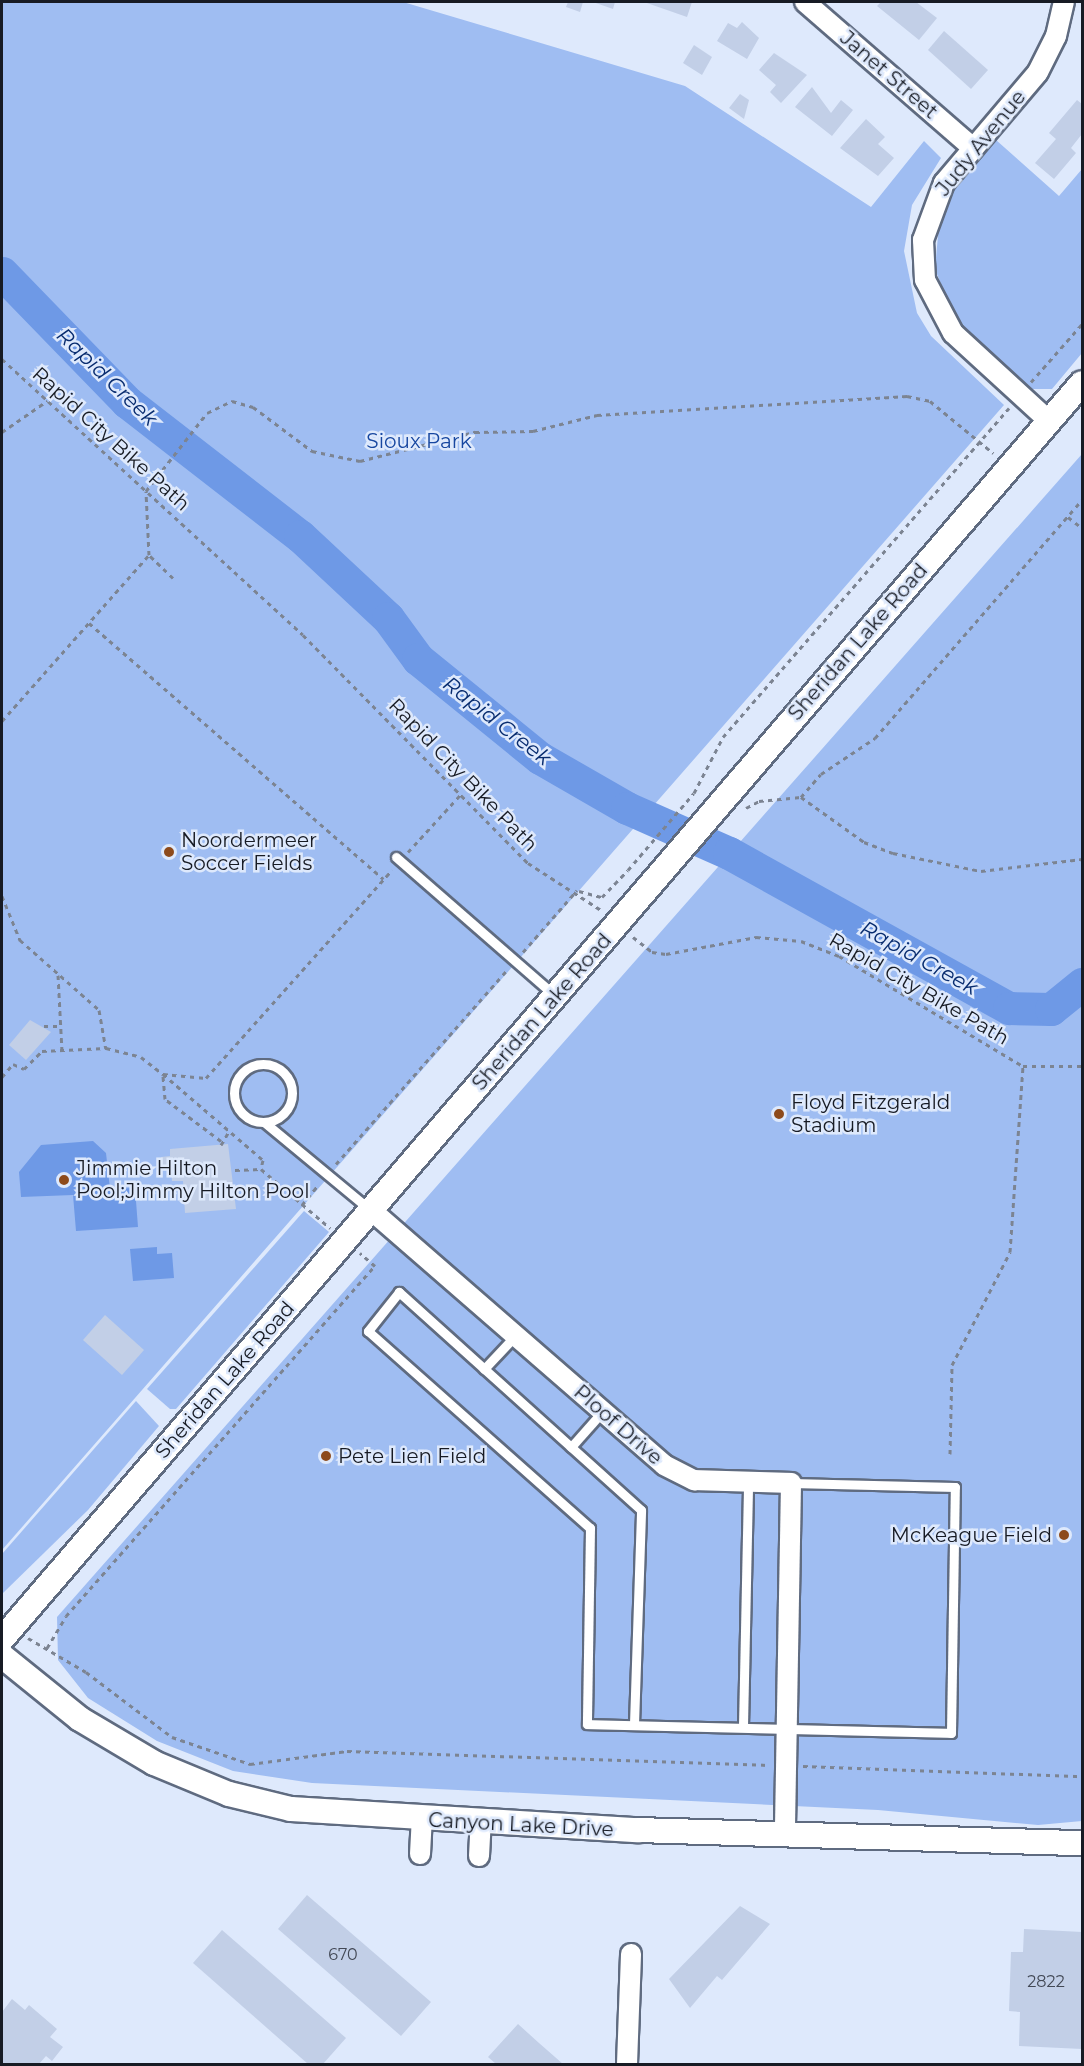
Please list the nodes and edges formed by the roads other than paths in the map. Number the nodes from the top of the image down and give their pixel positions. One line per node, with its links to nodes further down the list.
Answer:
1 (805, 2): 3 (street, Janet Street)
2 (1064, 2): 3 (street, Judy Avenue)
3 (973, 148): 5 (street, Judy Avenue)
4 (1083, 383): 5 (street, Sheridan Lake Road)
5 (1049, 421): 7 (street, Sheridan Lake Road)
6 (398, 858): 7 (lane)
7 (555, 996): 9 (street, Sheridan Lake Road)
8 (264, 1122): 8 (lane); 9 (lane)
9 (371, 1210): 10 (street, Ploof Drive); 16 (street, Sheridan Lake Road)
10 (515, 1336): 11 (lane); 12 (street, Ploof Drive)
11 (484, 1369): 13 (lane); 18 (lane)
12 (602, 1412): 13 (lane); 14 (street, Ploof Drive)
13 (571, 1447): 18 (lane)
14 (748, 1483): 15 (street, Ploof Drive); 19 (lane)
15 (791, 1483): 20 (street); 20 (lane)
16 (2, 1639)
17 (2, 1656): 21 (street, Canyon Lake Drive)
18 (634, 1724): 19 (lane)
19 (743, 1726): 20 (lane)
20 (788, 1727): 23 (street)
21 (422, 1820): 22 (street, Canyon Lake Drive); 25 (street)
22 (481, 1823): 23 (street, Canyon Lake Drive); 26 (street)
23 (785, 1834): 24 (street, Canyon Lake Drive)
24 (1083, 1843)
25 (420, 1854)
26 (479, 1856)
27 (631, 1954): 28 (street)
28 (627, 2064)

